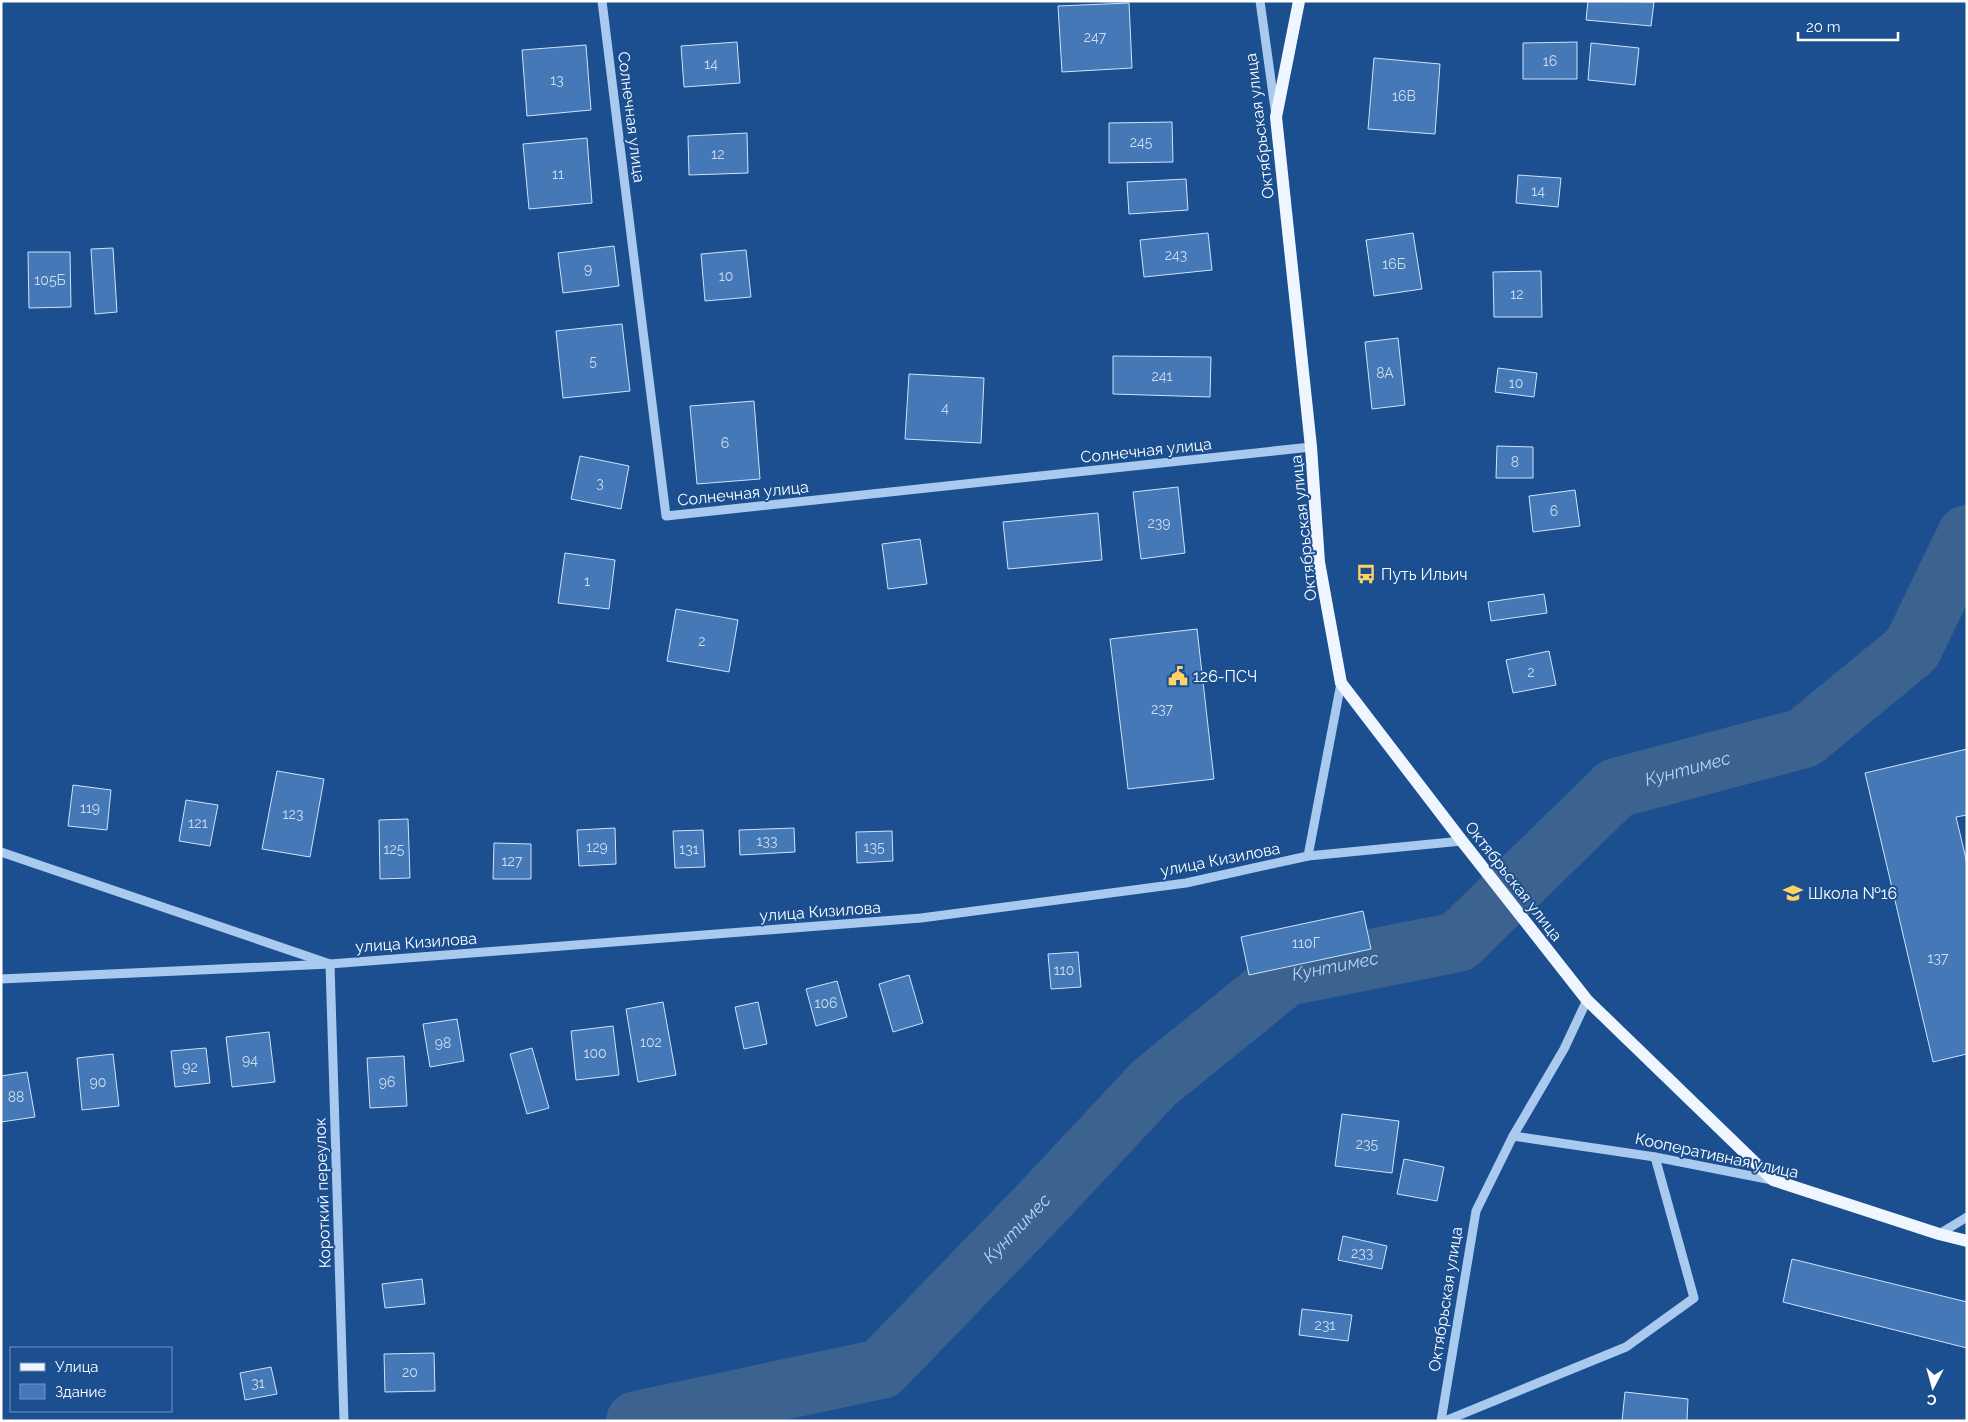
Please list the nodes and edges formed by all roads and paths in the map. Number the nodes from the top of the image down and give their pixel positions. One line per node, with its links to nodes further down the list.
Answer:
1 (602, 1): 5 (street, Солнечная улица)
2 (1260, 1): 4 (street, Октябрьская улица)
3 (1299, 1): 4 (main road)
4 (1276, 117): 5 (main road, Октябрьская улица)
5 (1311, 447): 6 (main road, Октябрьская улица)
6 (1341, 683): 7 (main road, Октябрьская улица); 9 (street)
7 (1462, 841): 9 (street, улица Кизилова); 12 (main road, Октябрьская улица)
8 (1, 852): 10 (street, улица Кизилова)
9 (1308, 856): 10 (street, улица Кизилова)
10 (330, 964): 11 (street, улица Кизилова); 19 (street, Короткий переулок)
11 (1, 979)
12 (1587, 1000): 13 (street, Октябрьская улица); 15 (main road, Октябрьская улица)
13 (1513, 1136): 14 (street, Кооперативная улица); 20 (street, Октябрьская улица)
14 (1655, 1157): 15 (street, Кооперативная улица); 20 (street)
15 (1773, 1180): 17 (main road, Кооперативная улица)
16 (1967, 1216): 17 (street)
17 (1939, 1234): 18 (main road, Кооперативная улица)
18 (1967, 1241)
19 (344, 1421)
20 (1443, 1421)

